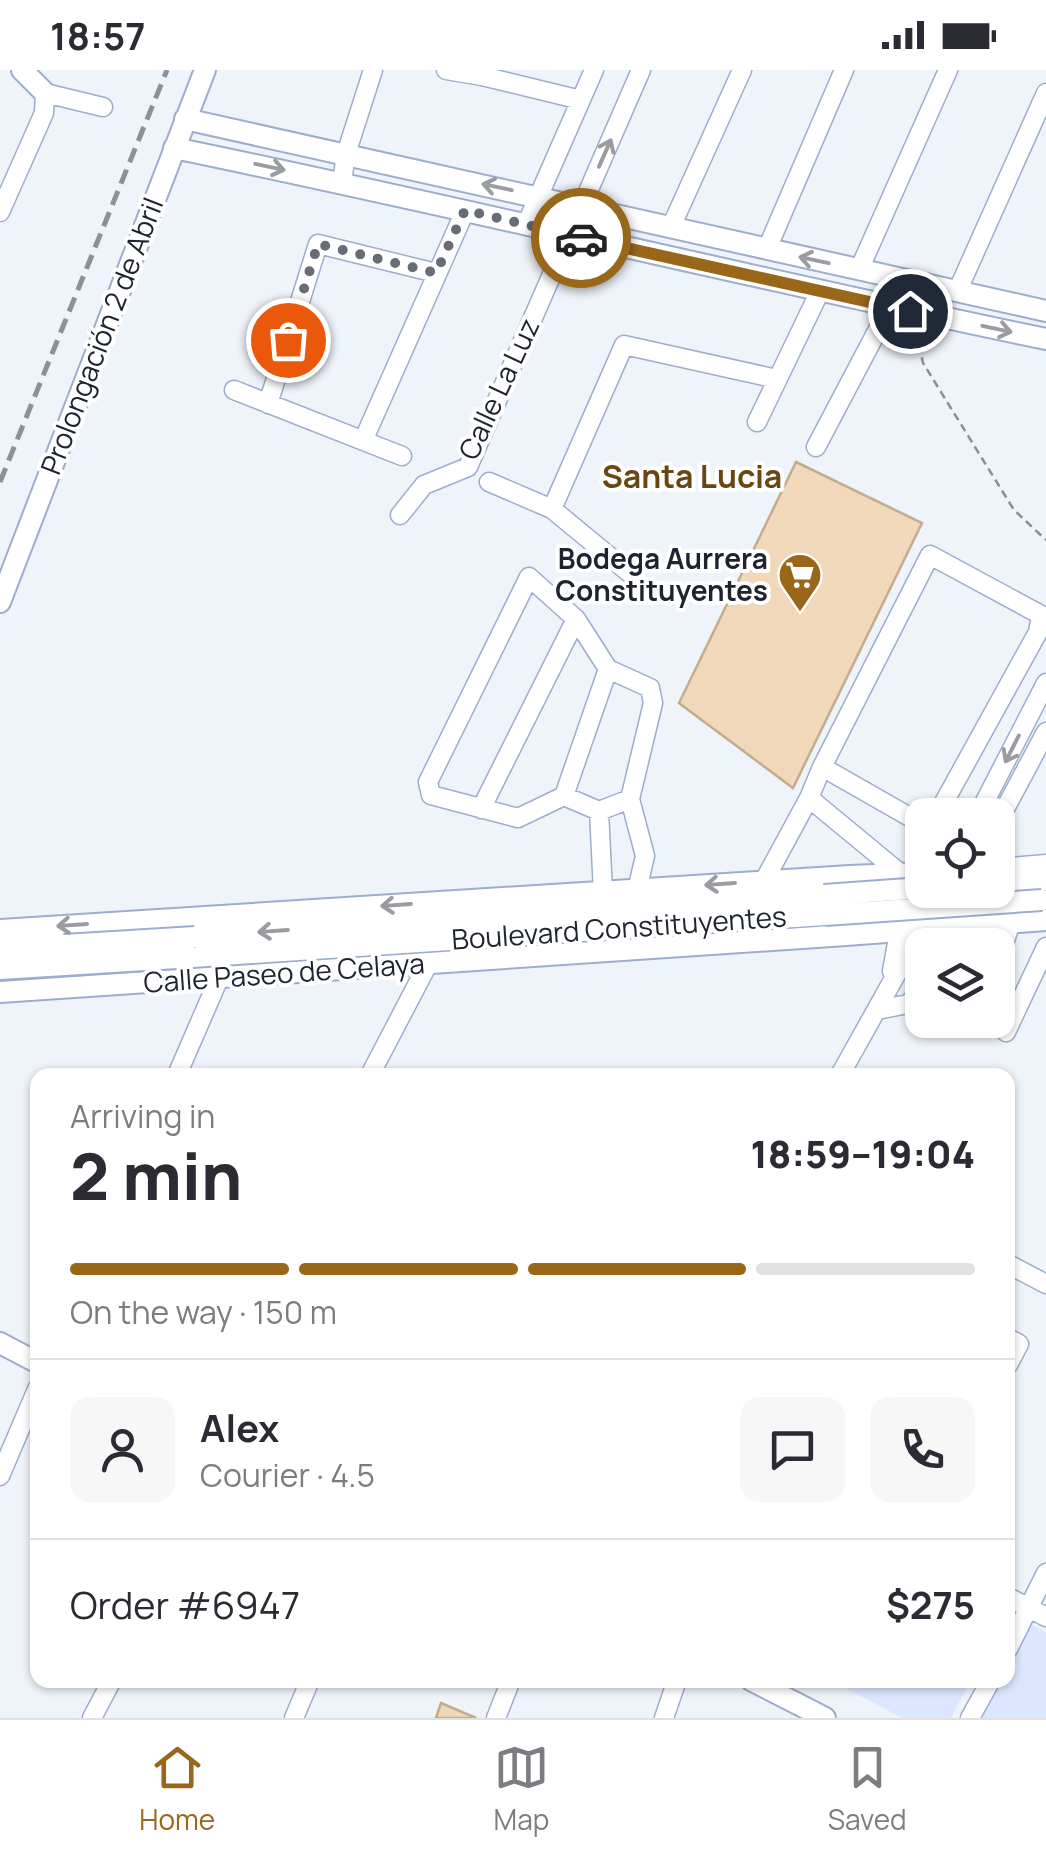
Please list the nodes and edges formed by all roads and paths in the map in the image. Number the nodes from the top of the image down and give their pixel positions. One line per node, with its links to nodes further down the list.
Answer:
1 (22, 70): 11 (main road)
2 (204, 70): 15 (main road, Prolongación 2 de Abril)
3 (373, 70): 17 (street)
4 (446, 70): 10 (street)
5 (594, 70): 13 (street)
6 (641, 70): 20 (street, Calle La Luz, one-way to 6)
7 (742, 70): 24 (street)
8 (844, 70): 26 (street)
9 (948, 70): 27 (street)
10 (483, 73): 13 (street)
11 (45, 94): 14 (street); 22 (street)
12 (1046, 94): 31 (street)
13 (581, 100): 19 (street)
14 (104, 107)
15 (185, 118): 16 (main road, Prolongación 2 de Abril); 17 (main road)
16 (174, 148): 18 (main road, one-way to 18); 47 (main road, Prolongación 2 de Abril)
17 (346, 154): 18 (street); 19 (main road, one-way to 17)
18 (342, 182): 21 (main road)
19 (538, 196): 20 (main road); 23 (street)
20 (582, 206): 24 (main road); 25 (street, Calle La Luz)
21 (465, 210): 23 (main road); 28 (street)
22 (0, 212)
23 (526, 224): 25 (main road)
24 (671, 227): 26 (main road)
25 (568, 236): 30 (main road); 44 (street, Calle La Luz)
26 (767, 249): 27 (main road, one-way to 26)
27 (859, 270): 29 (main road)
28 (436, 273): 37 (street); 39 (street)
29 (904, 280): 31 (main road); 32 (street)
30 (820, 292): 32 (main road); 35 (street)
31 (956, 292): 33 (main road)
32 (900, 309): 34 (main road, one-way to 34); 40 (street); 45 (path)
33 (1046, 311)
34 (1046, 339)
35 (777, 379): 38 (street); 43 (street)
36 (234, 390): 37 (street)
37 (268, 404): 39 (street)
38 (757, 422)
39 (363, 442): 41 (street)
40 (816, 447)
41 (402, 456)
42 (490, 482): 43 (street)
43 (552, 509): 46 (street)
44 (400, 516)
45 (1046, 540)
46 (632, 575)
47 (0, 602)
48 (576, 619): 50 (street); 60 (street); 60 (street)
49 (1042, 634): 53 (street); 56 (street)
50 (608, 668): 54 (street); 59 (street)
51 (1046, 684): 57 (street, one-way to 57)
52 (1046, 732): 58 (street)
53 (822, 767): 55 (street); 62 (street)
54 (564, 796): 60 (street); 61 (street)
55 (808, 798): 63 (street); 67 (street)
56 (947, 798)
57 (987, 798)
58 (1011, 798)
59 (630, 799): 61 (street); 68 (street)
60 (481, 809)
61 (599, 811): 70 (street)
62 (905, 814)
63 (905, 868)
64 (905, 873): 65 (main road)
65 (850, 876): 67 (main road); 82 (street)
66 (1015, 880): 69 (main road)
67 (764, 881): 68 (main road, one-way to 68)
68 (637, 890): 70 (main road)
69 (1044, 891): 72 (main road, Boulevard Constituyentes, bridge); 76 (main road, Calle Paseo de Celaya)
70 (603, 892): 83 (main road, one-way to 83)
71 (905, 892): 72 (main road, Boulevard Constituyentes, bridge)
72 (825, 905): 83 (main road, Boulevard Constituyentes)
73 (913, 908): 81 (street)
74 (994, 908): 76 (street)
75 (112, 922): 79 (main road, one-way to 79); 83 (main road); 92 (street)
76 (1011, 922): 77 (main road, Calle Paseo de Celaya); 78 (street)
77 (987, 928)
78 (1009, 928)
79 (0, 930)
80 (905, 931): 81 (main road, Calle Paseo de Celaya)
81 (899, 932): 82 (main road, Calle Paseo de Celaya); 93 (street)
82 (846, 935): 88 (main road, Calle Paseo de Celaya)
83 (190, 937): 86 (main road, bridge); 91 (street)
84 (1046, 947): 97 (street)
85 (0, 950): 86 (main road)
86 (64, 955): 89 (main road)
87 (905, 960): 93 (street)
88 (428, 964): 90 (main road, Calle Paseo de Celaya); 99 (street)
89 (0, 969)
90 (220, 976): 91 (main road, Calle Paseo de Celaya); 98 (street)
91 (188, 978): 92 (main road, Calle Paseo de Celaya)
92 (112, 983): 94 (main road, Calle Paseo de Celaya)
93 (890, 986): 95 (street)
94 (0, 992)
95 (877, 1010): 96 (street); 100 (street)
96 (905, 1010)
97 (1015, 1013)
98 (180, 1068)
99 (374, 1068)
100 (844, 1068)
101 (1015, 1268): 102 (street)
102 (1046, 1284)
103 (0, 1344): 104 (main road)
104 (30, 1358)
105 (30, 1406): 106 (street)
106 (0, 1476)
107 (1046, 1573): 109 (street)
108 (1015, 1601): 109 (street)
109 (1038, 1613): 110 (street)
110 (1015, 1641)
111 (108, 1688): 117 (street)
112 (307, 1688): 118 (street)
113 (508, 1688): 119 (street)
114 (674, 1688): 120 (street)
115 (767, 1688): 121 (main road)
116 (986, 1688): 122 (street)
117 (92, 1718)
118 (294, 1718)
119 (496, 1718)
120 (664, 1718)
121 (825, 1718)
122 (970, 1718)

